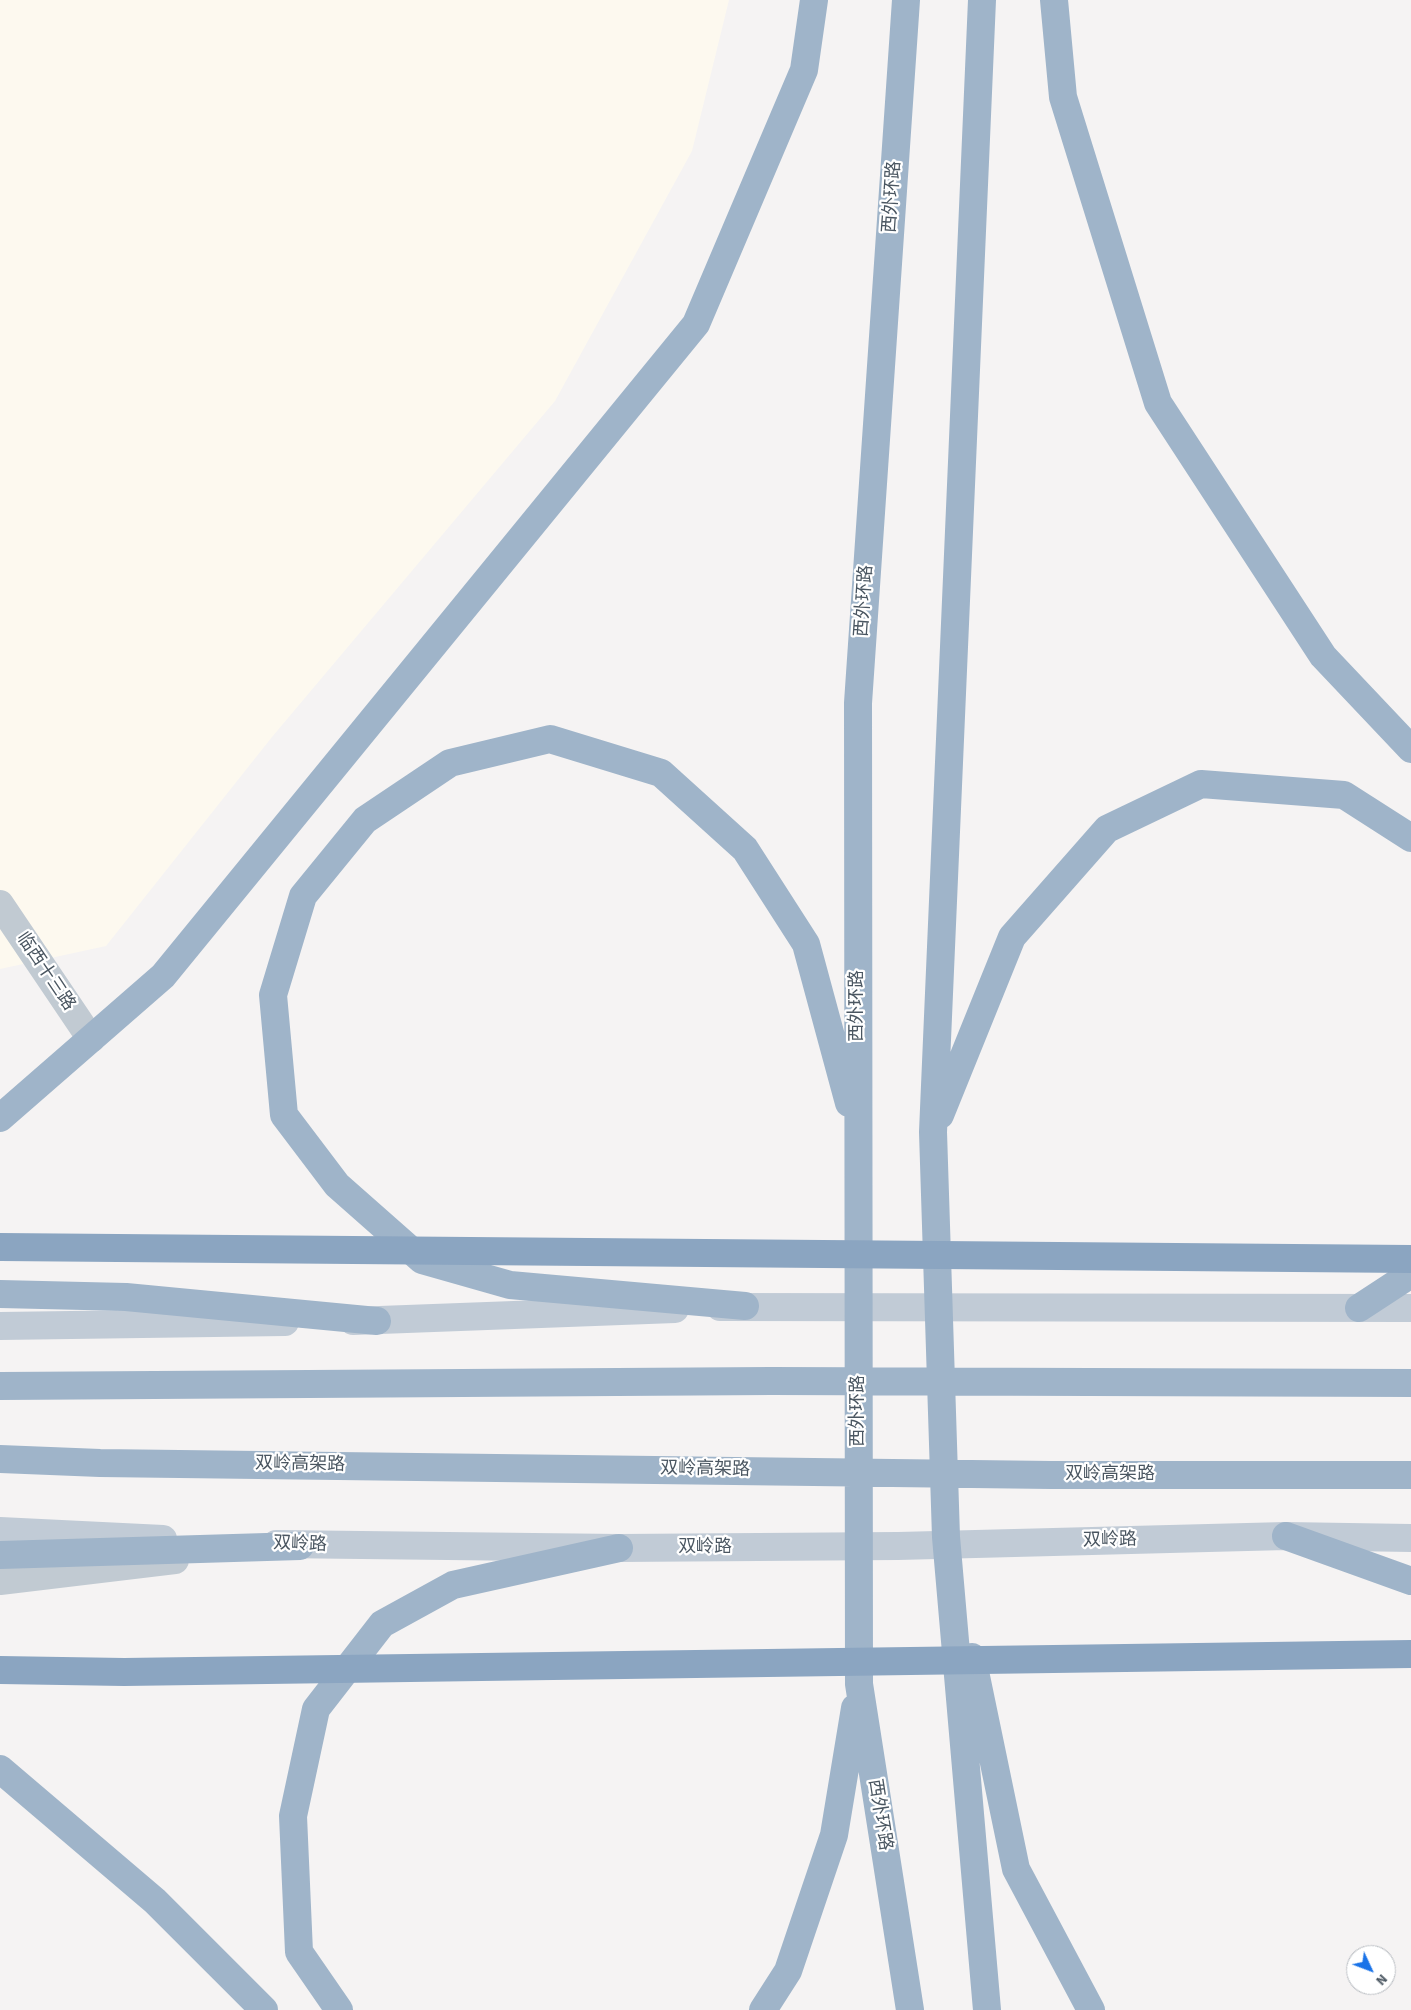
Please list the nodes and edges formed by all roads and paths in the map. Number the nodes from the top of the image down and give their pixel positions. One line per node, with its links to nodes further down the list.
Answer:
1 (814, 0): 8 (highway)
2 (906, 0): 11 (highway, 西外环路)
3 (982, 0): 10 (highway)
4 (1054, 0): 5 (highway)
5 (1411, 749)
6 (1411, 838): 10 (highway)
7 (0, 904): 8 (street, 临西十三路)
8 (91, 1039): 9 (highway)
9 (0, 1118)
10 (933, 1132): 27 (highway)
11 (858, 1138): 16 (highway); 36 (highway, 西外环路)
12 (0, 1247): 13 (highway)
13 (1411, 1259)
14 (1411, 1274): 17 (highway)
15 (0, 1294): 19 (highway)
16 (745, 1306): 17 (main road); 19 (main road)
17 (1358, 1308): 18 (main road)
18 (1411, 1308)
19 (377, 1321): 20 (main road)
20 (0, 1326)
21 (1411, 1384): 22 (highway)
22 (0, 1386)
23 (0, 1459): 24 (highway, 双岭高架路)
24 (1411, 1475)
25 (0, 1531): 29 (main road, 双岭路)
26 (1286, 1536): 28 (main road, 双岭路); 30 (main road, 双岭路); 33 (highway)
27 (946, 1537): 42 (highway); 43 (highway)
28 (1411, 1538)
29 (300, 1546): 30 (main road, 双岭路); 31 (highway); 32 (street)
30 (620, 1548): 39 (highway)
31 (0, 1555)
32 (0, 1581)
33 (1411, 1581)
34 (1411, 1654): 35 (highway)
35 (0, 1670)
36 (859, 1684): 40 (highway); 41 (highway, 西外环路)
37 (0, 1769): 38 (highway)
38 (264, 2010)
39 (339, 2010)
40 (764, 2010)
41 (910, 2010)
42 (987, 2010)
43 (1091, 2010)

